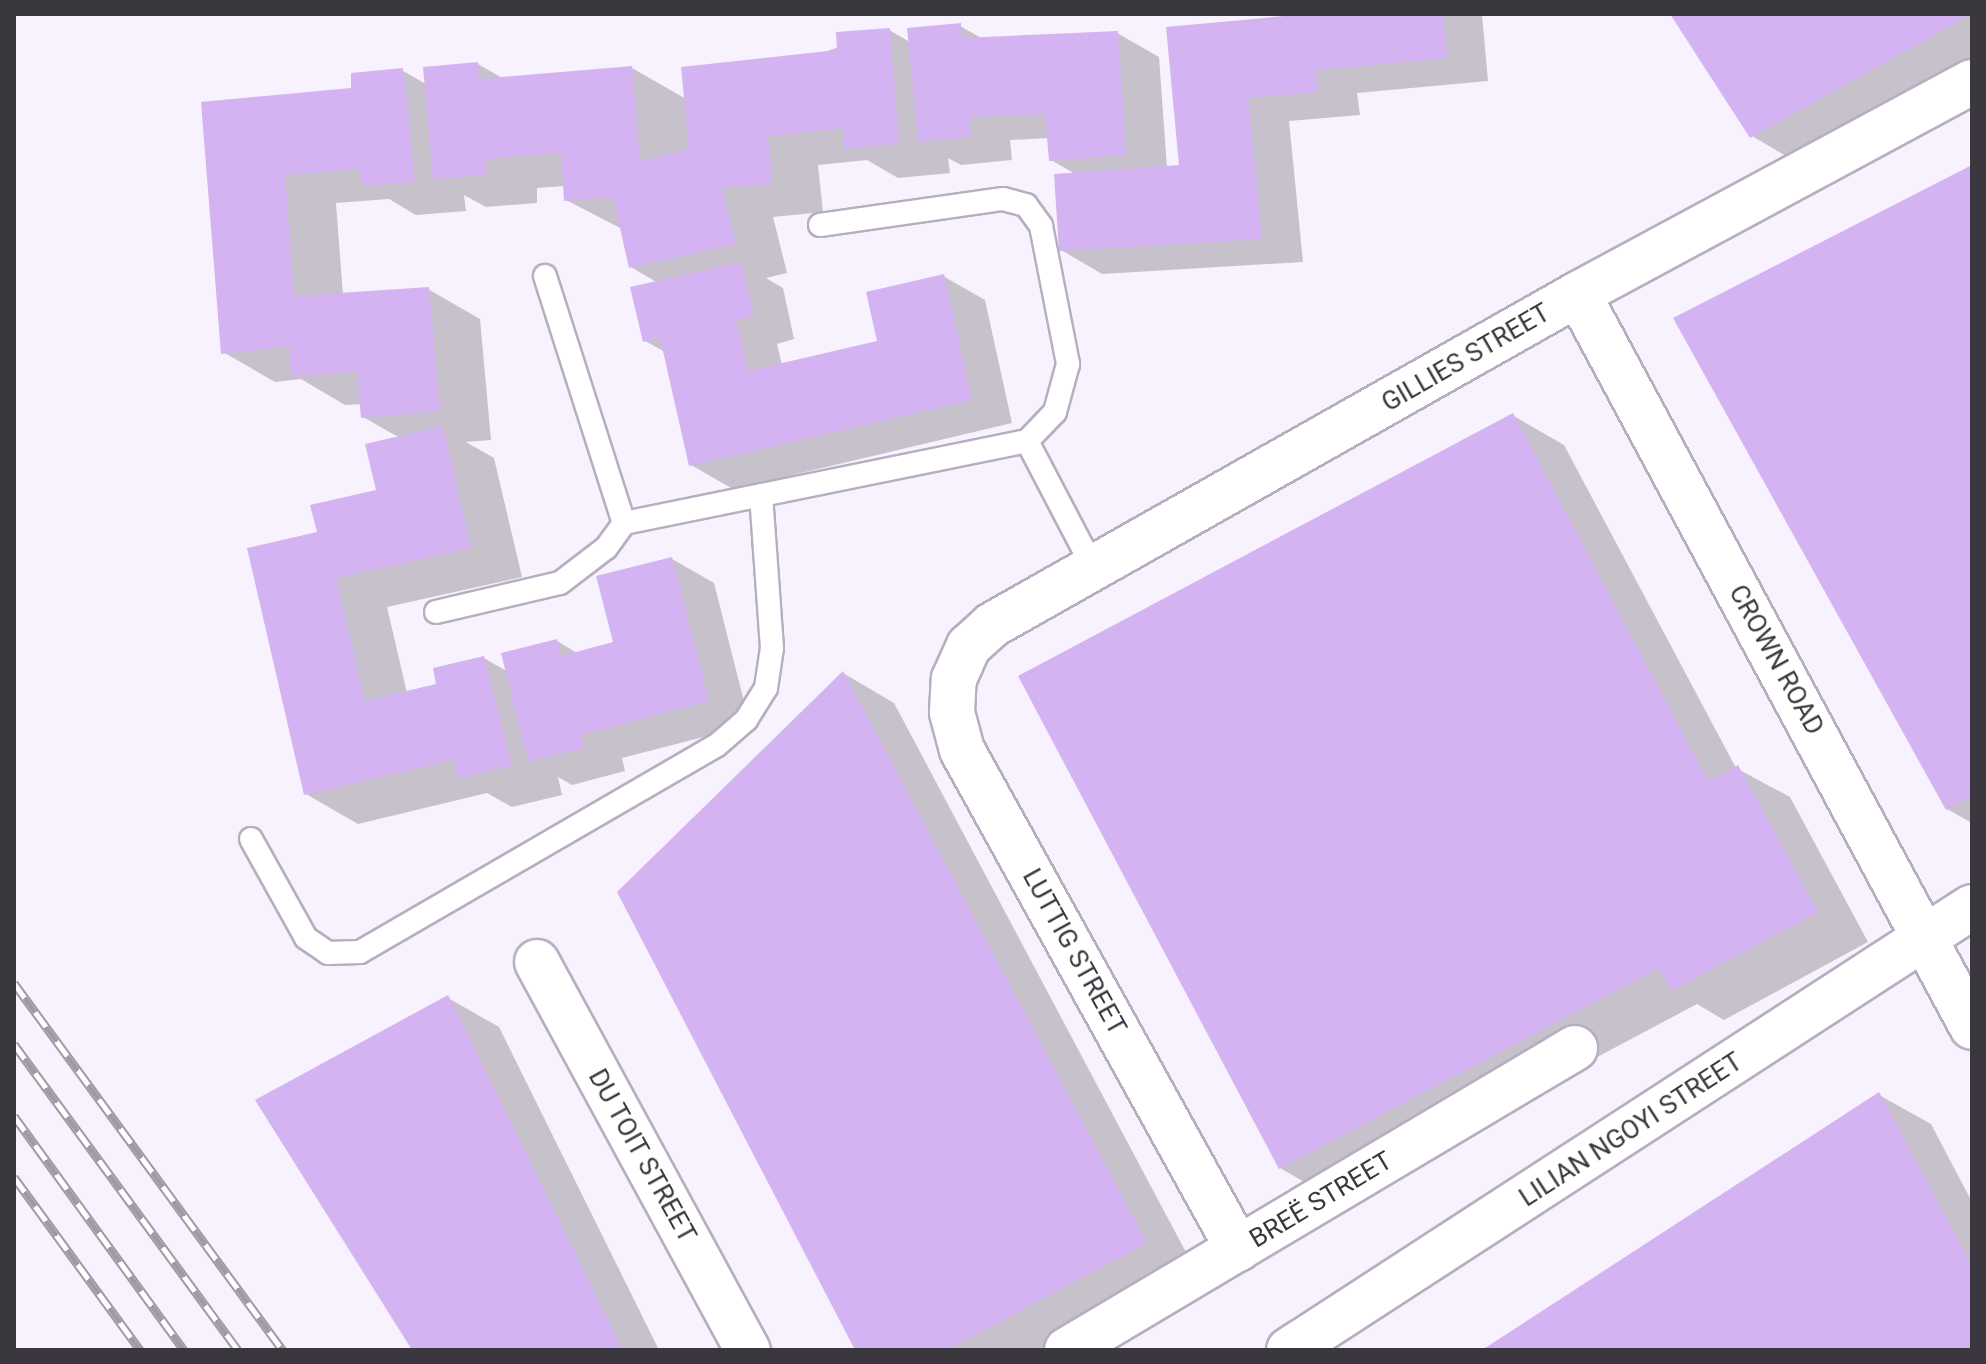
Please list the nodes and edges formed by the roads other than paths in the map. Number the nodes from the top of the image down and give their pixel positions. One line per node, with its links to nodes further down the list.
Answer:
1 (1972, 82): 4 (street, GILLIES STREET)
2 (820, 225): 5 (lane)
3 (545, 276): 7 (lane)
4 (1578, 294): 8 (street, GILLIES STREET); 13 (street, CROWN ROAD)
5 (1027, 441): 6 (lane); 8 (lane)
6 (761, 495): 7 (lane); 11 (lane)
7 (624, 523): 9 (lane)
8 (1094, 569): 10 (street, GILLIES STREET)
9 (436, 612)
10 (969, 646): 17 (street, LUTTIG STREET)
11 (251, 839)
12 (1972, 907): 13 (street, LILIAN NGOYI STREET)
13 (1925, 934): 15 (street, CROWN ROAD); 20 (street, LILIAN NGOYI STREET)
14 (537, 962): 18 (street, DU TOIT STREET)
15 (1972, 1027)
16 (1575, 1048): 17 (street, BREË STREET)
17 (1238, 1249): 19 (street, BREË STREET)
18 (748, 1350)
19 (1067, 1350)
20 (1289, 1350)

